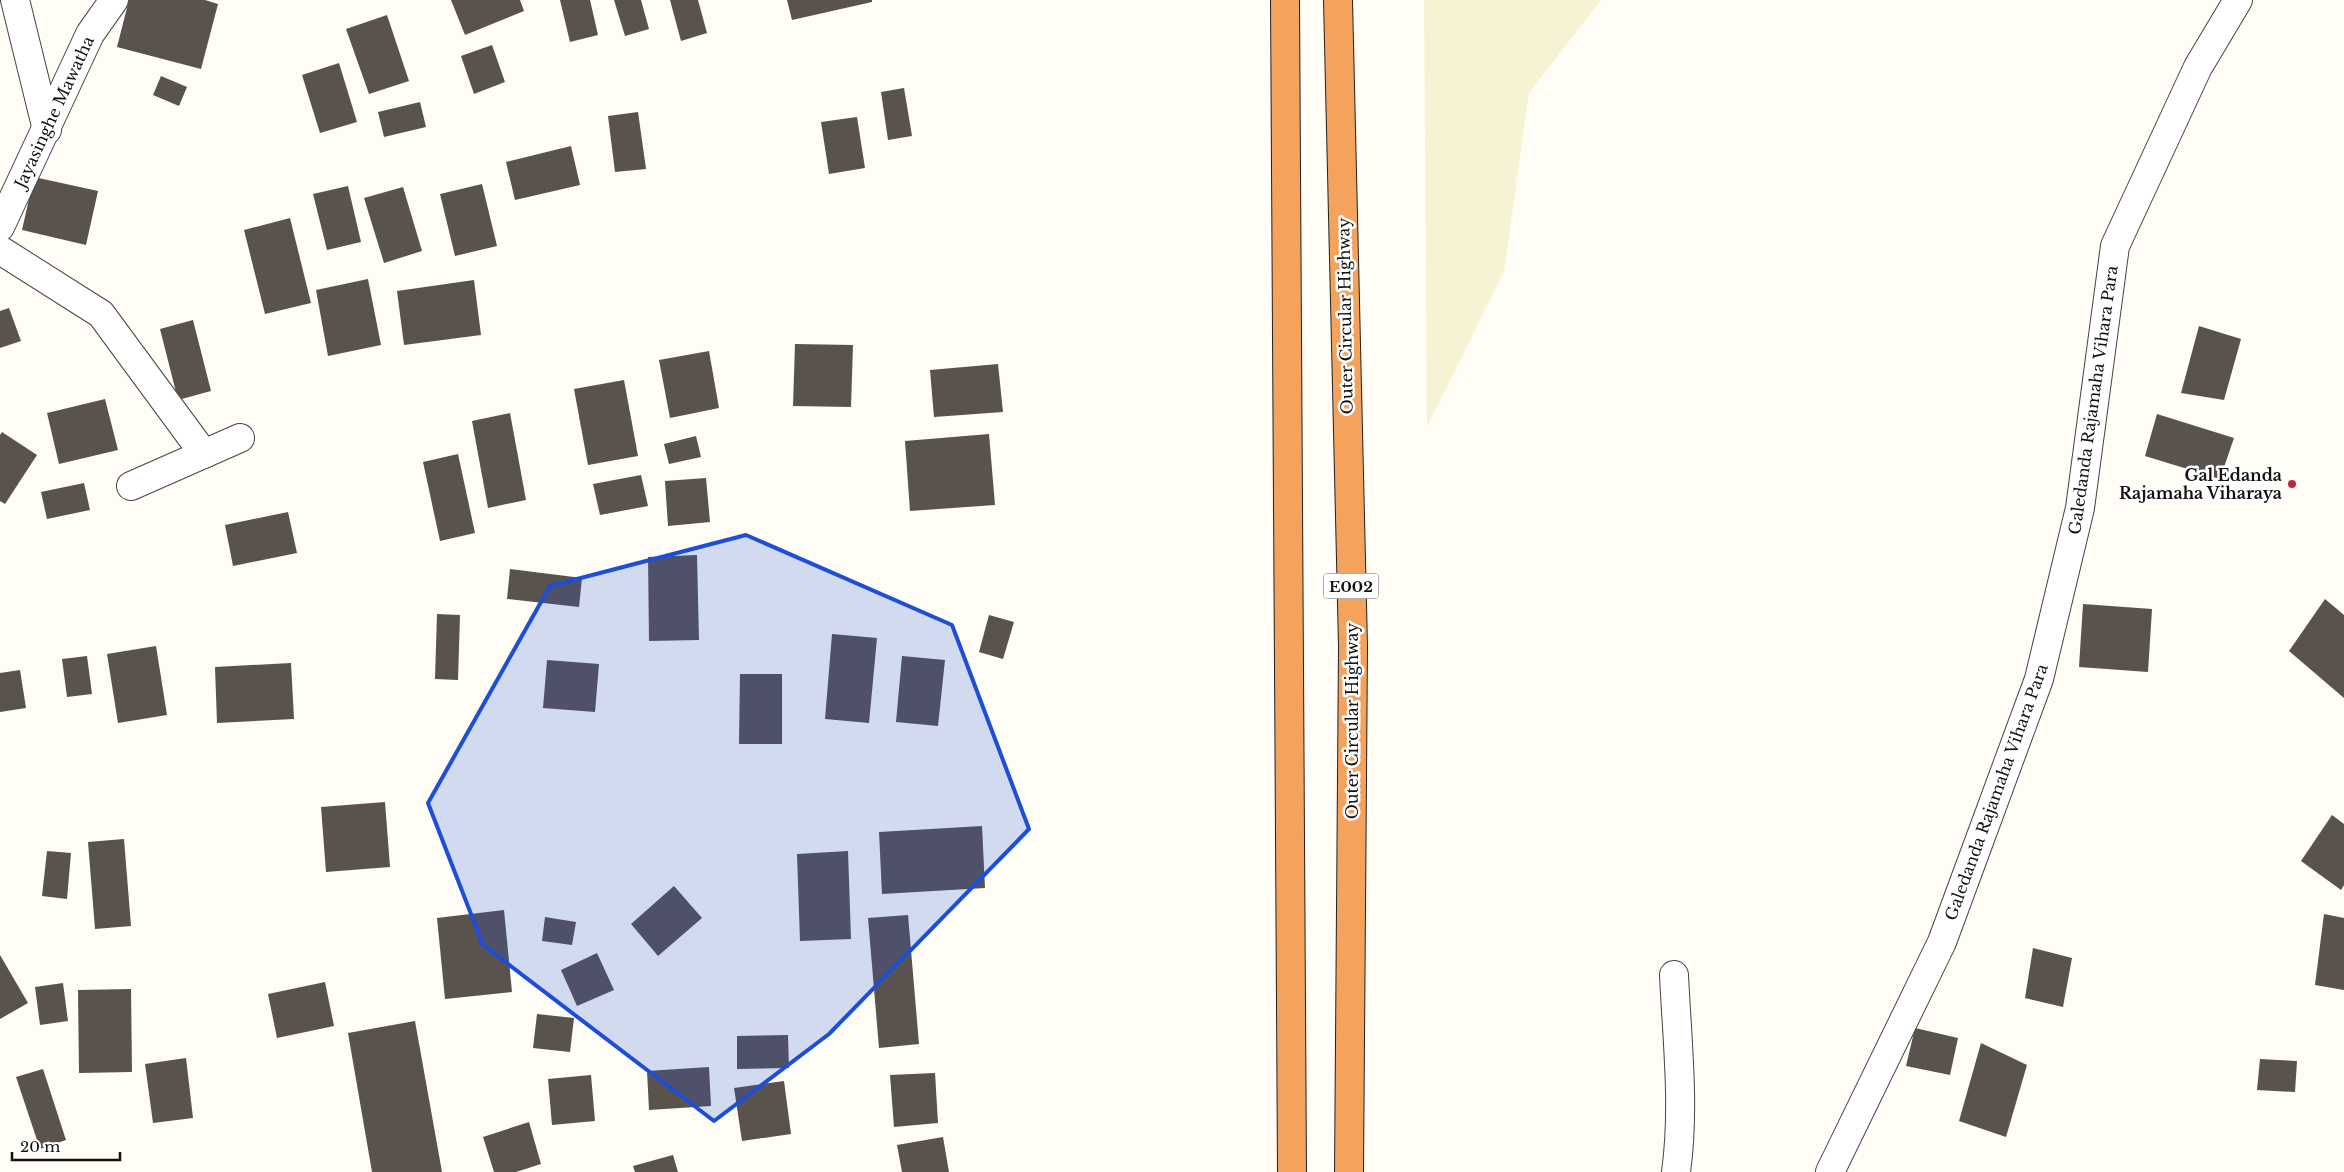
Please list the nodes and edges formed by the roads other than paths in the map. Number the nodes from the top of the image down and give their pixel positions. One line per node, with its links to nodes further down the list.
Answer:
1 (15, 0): 6 (street)
2 (114, 0): 6 (street, Jayasinghe Mawatha)
3 (1285, 0): 13 (highway)
4 (1338, 0): 14 (highway, Outer Circular Highway / E002)
5 (2238, 0): 16 (street, Galedanda Rajamaha Vihara Para)
6 (46, 130): 7 (street, Jayasinghe Mawatha)
7 (0, 227)
8 (0, 250): 10 (street)
9 (240, 438): 10 (street)
10 (204, 454): 11 (street)
11 (131, 486)
12 (1674, 975): 15 (street)
13 (1292, 1172)
14 (1349, 1172)
15 (1676, 1172)
16 (1830, 1172)

